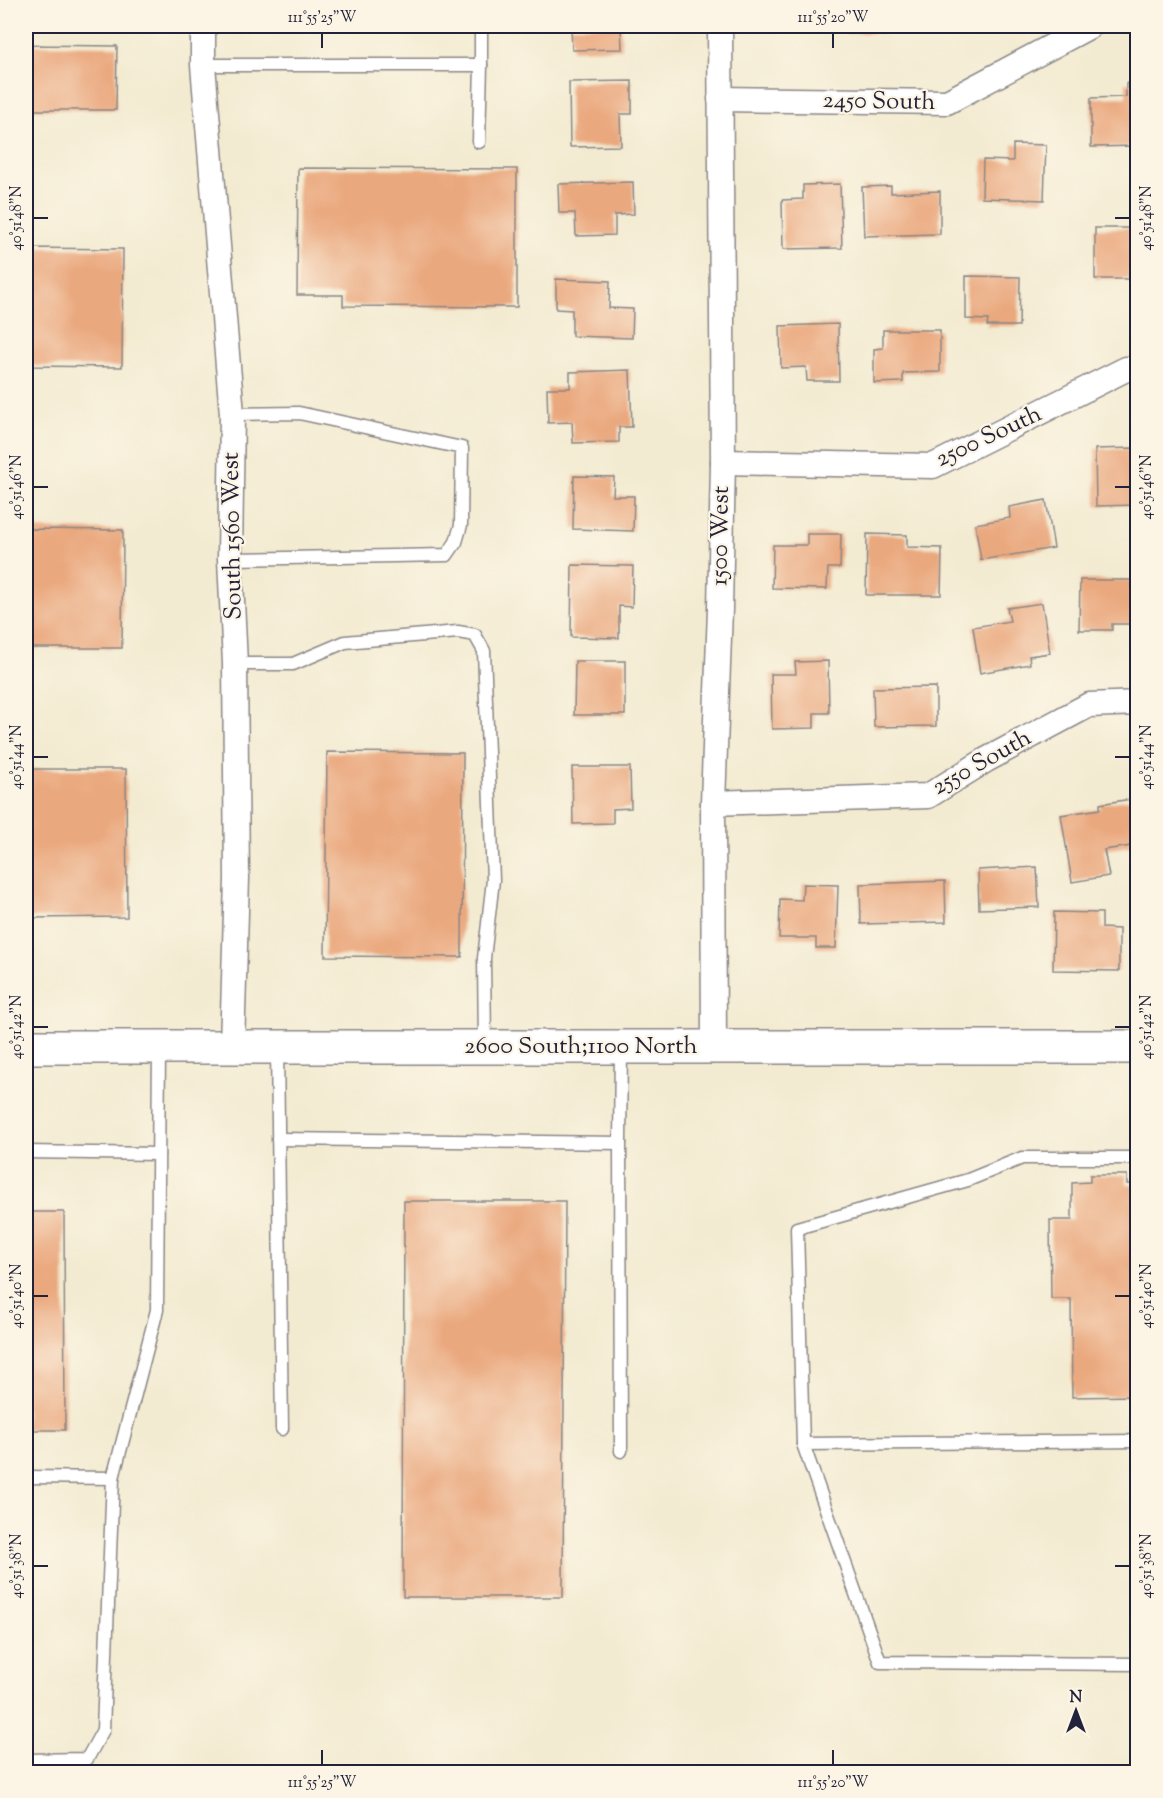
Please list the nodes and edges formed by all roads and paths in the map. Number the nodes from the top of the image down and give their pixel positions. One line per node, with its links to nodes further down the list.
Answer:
1 (203, 26): 5 (street, South 1560 West)
2 (481, 26): 6 (lane)
3 (720, 26): 7 (street, 1500 West)
4 (1090, 26): 7 (street, 2450 South)
5 (203, 65): 6 (lane); 10 (street, South 1560 West)
6 (481, 65): 8 (lane)
7 (720, 99): 11 (street, 1500 West)
8 (479, 142)
9 (1137, 369): 11 (street, 2500 South)
10 (232, 414): 12 (street, South 1560 West); 12 (lane)
11 (723, 462): 15 (street, 1500 West)
12 (230, 559): 13 (street, South 1560 West)
13 (235, 664): 18 (street, South 1560 West); 20 (lane)
14 (1137, 703): 15 (street, 2550 South)
15 (713, 803): 22 (street, 1500 West)
16 (26, 1047): 17 (main road, 2600 South;1100 North)
17 (159, 1047): 18 (main road, 2600 South;1100 North); 27 (lane)
18 (232, 1047): 19 (main road, 2600 South;1100 North)
19 (277, 1047): 20 (main road, 2600 South;1100 North); 24 (lane)
20 (485, 1047): 21 (main road, 2600 South;1100 North)
21 (621, 1047): 22 (main road, 2600 South;1100 North); 25 (lane)
22 (714, 1047): 23 (main road, 2600 South;1100 North)
23 (1137, 1047)
24 (278, 1139): 25 (lane); 29 (lane)
25 (620, 1143): 32 (lane)
26 (26, 1152): 27 (lane)
27 (158, 1154): 34 (lane)
28 (1137, 1158): 31 (lane)
29 (282, 1429)
30 (1137, 1441): 31 (lane)
31 (802, 1444): 35 (lane)
32 (621, 1451)
33 (26, 1477): 34 (lane)
34 (113, 1478): 36 (lane)
35 (1137, 1664)
36 (26, 1760)

